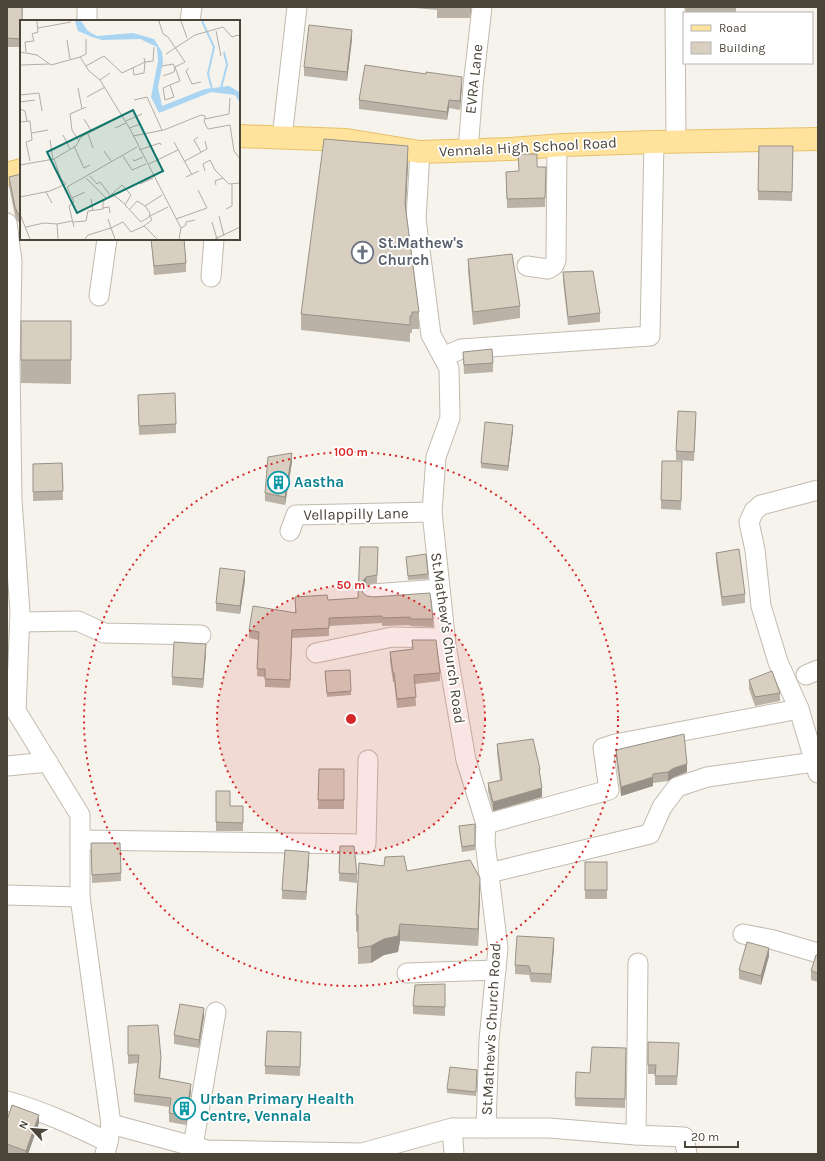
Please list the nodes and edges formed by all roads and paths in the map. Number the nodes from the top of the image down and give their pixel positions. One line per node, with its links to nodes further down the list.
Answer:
1 (87, 7): 6 (street)
2 (192, 7): 7 (street)
3 (297, 7): 9 (street)
4 (482, 7): 14 (street, EVRA Lane)
5 (675, 7): 11 (street)
6 (86, 20)
7 (190, 20)
8 (240, 136): 9 (main road, Vennala High School Road)
9 (282, 138): 15 (main road, Vennala High School Road)
10 (818, 139): 11 (main road, Vennala High School Road)
11 (676, 141): 12 (main road, Vennala High School Road)
12 (654, 142): 13 (main road, Vennala High School Road); 24 (street)
13 (557, 146): 14 (main road, Vennala High School Road); 21 (street)
14 (468, 150): 15 (main road, Vennala High School Road)
15 (420, 152): 24 (street, St.Mathew's Church Road)
16 (20, 170): 17 (main road)
17 (7, 174)
18 (7, 223): 25 (street)
19 (107, 240): 23 (street)
20 (214, 240): 22 (street)
21 (527, 266)
22 (211, 277)
23 (99, 296)
24 (443, 357): 27 (street, St.Mathew's Church Road)
25 (9, 454): 29 (street)
26 (818, 490): 36 (street)
27 (432, 512): 28 (street, Vellappilly Lane); 30 (street, St.Mathew's Church Road)
28 (290, 531)
29 (12, 567): 32 (street)
30 (440, 589): 31 (street); 34 (street, St.Mathew's Church Road)
31 (372, 594)
32 (20, 622): 33 (street); 38 (street)
33 (201, 635)
34 (445, 638): 35 (street); 41 (street, St.Mathew's Church Road)
35 (316, 653)
36 (799, 709): 40 (street); 41 (street)
37 (368, 760): 42 (street)
38 (48, 762): 39 (street); 42 (street)
39 (7, 766)
40 (816, 768): 43 (street)
41 (486, 824): 43 (street, St.Mathew's Church Road)
42 (80, 840): 45 (street)
43 (489, 873): 49 (street, St.Mathew's Church Road)
44 (7, 895): 45 (street)
45 (80, 897): 53 (street)
46 (743, 934): 47 (street)
47 (818, 954)
48 (638, 962): 56 (street)
49 (496, 970): 50 (street); 55 (street, St.Mathew's Church Road)
50 (407, 973)
51 (216, 1012): 57 (street)
52 (7, 1101): 58 (street)
53 (112, 1124): 57 (street); 58 (street)
54 (452, 1128): 55 (street); 59 (street); 60 (street)
55 (486, 1128): 56 (street)
56 (636, 1135): 61 (street)
57 (193, 1146): 59 (street)
58 (107, 1148)
59 (289, 1153)
60 (454, 1154)
61 (687, 1154)

